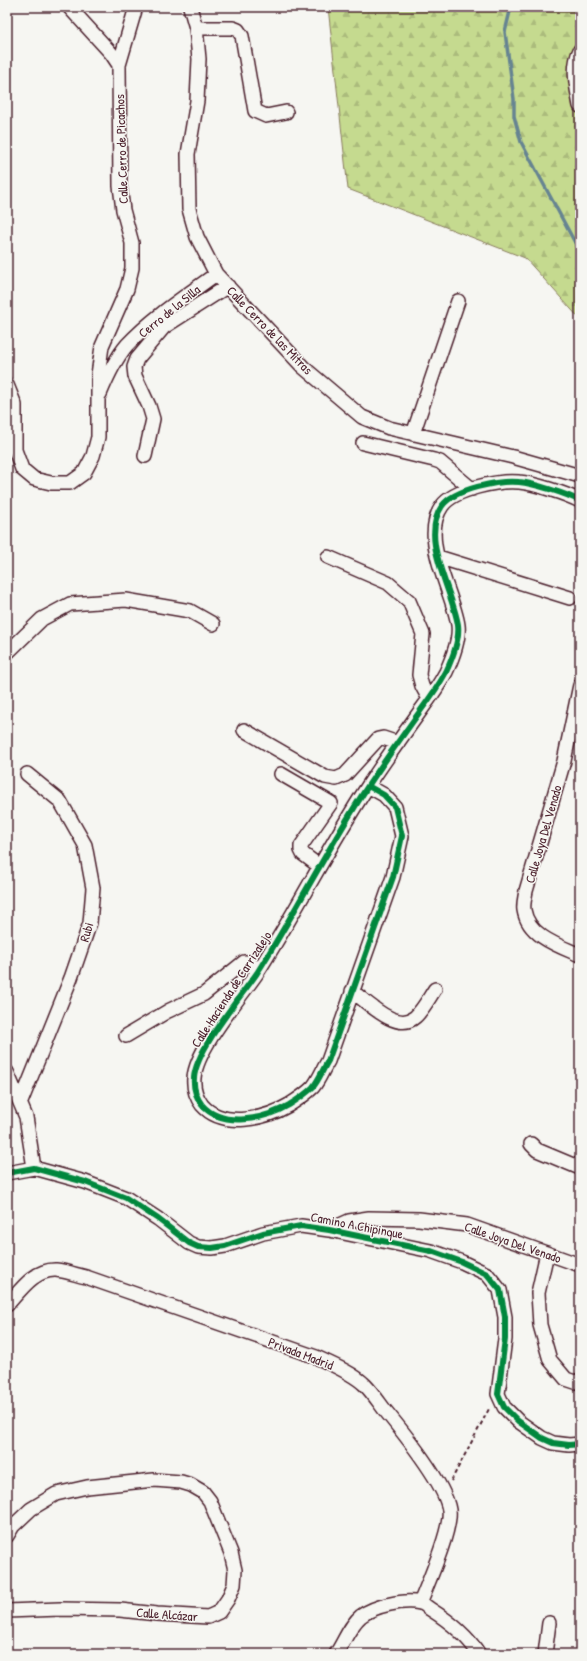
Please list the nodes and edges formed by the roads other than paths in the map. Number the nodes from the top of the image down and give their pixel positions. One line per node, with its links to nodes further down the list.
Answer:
1 (68, 7): 6 (street)
2 (136, 7): 6 (street, Calle Cerro de Picachos)
3 (190, 7): 4 (street, Calle Cerro de las Mitras)
4 (196, 28): 8 (street); 9 (street, Calle Cerro de las Mitras)
5 (580, 50): 7 (street)
6 (119, 65): 13 (street, Calle Cerro de Picachos)
7 (580, 106)
8 (286, 112)
9 (216, 274): 10 (street, Calle Cerro de las Mitras); 13 (street, Cerro de la Silla)
10 (228, 286): 14 (street, Calle Cerro de las Mitras); 16 (street)
11 (458, 301): 14 (street)
12 (7, 385): 13 (street, Cerro de la Silla)
13 (98, 399)
14 (413, 434): 17 (street, Calle Cerro de las Mitras)
15 (363, 443): 18 (street)
16 (145, 456)
17 (580, 476)
18 (472, 489): 19 (street, Calle Hacienda de Carrizalejo); 21 (street, Calle Hacienda de Carrizalejo)
19 (580, 501)
20 (328, 557): 26 (street)
21 (438, 557): 22 (street); 26 (street, Calle Hacienda de Carrizalejo)
22 (570, 598)
23 (213, 624): 24 (street)
24 (7, 653)
25 (580, 685): 33 (street, Calle Joya Del Venado)
26 (429, 699): 28 (street, Calle Hacienda de Carrizalejo)
27 (244, 730): 28 (street)
28 (398, 743): 31 (street, Calle Hacienda de Carrizalejo)
29 (27, 774): 39 (street, Rubi)
30 (280, 774): 32 (street)
31 (368, 786): 32 (street, Calle Hacienda de Carrizalejo); 36 (street, Calle Hacienda de Carrizalejo)
32 (319, 866): 34 (street, Calle Hacienda de Carrizalejo)
33 (580, 955)
34 (257, 972): 36 (street, Calle Hacienda de Carrizalejo); 37 (street)
35 (435, 989): 36 (street)
36 (352, 991)
37 (126, 1036)
38 (7, 1072): 39 (street)
39 (21, 1102): 41 (street)
40 (531, 1144): 42 (street)
41 (34, 1168): 43 (street, Camino A Chipinque); 44 (street, Camino A Chipinque)
42 (580, 1168)
43 (7, 1173)
44 (329, 1230): 45 (street, Calle Joya Del Venado); 49 (street, Camino A Chipinque)
45 (547, 1253): 46 (street, Calle Joya Del Venado); 48 (street)
46 (580, 1265)
47 (7, 1305): 51 (street, Privada Madrid)
48 (580, 1380)
49 (580, 1444)
50 (7, 1536): 52 (street, Calle Alcázar)
51 (420, 1602): 54 (street); 55 (street)
52 (7, 1611)
53 (549, 1623): 56 (street)
54 (336, 1654)
55 (479, 1654)
56 (545, 1654)

